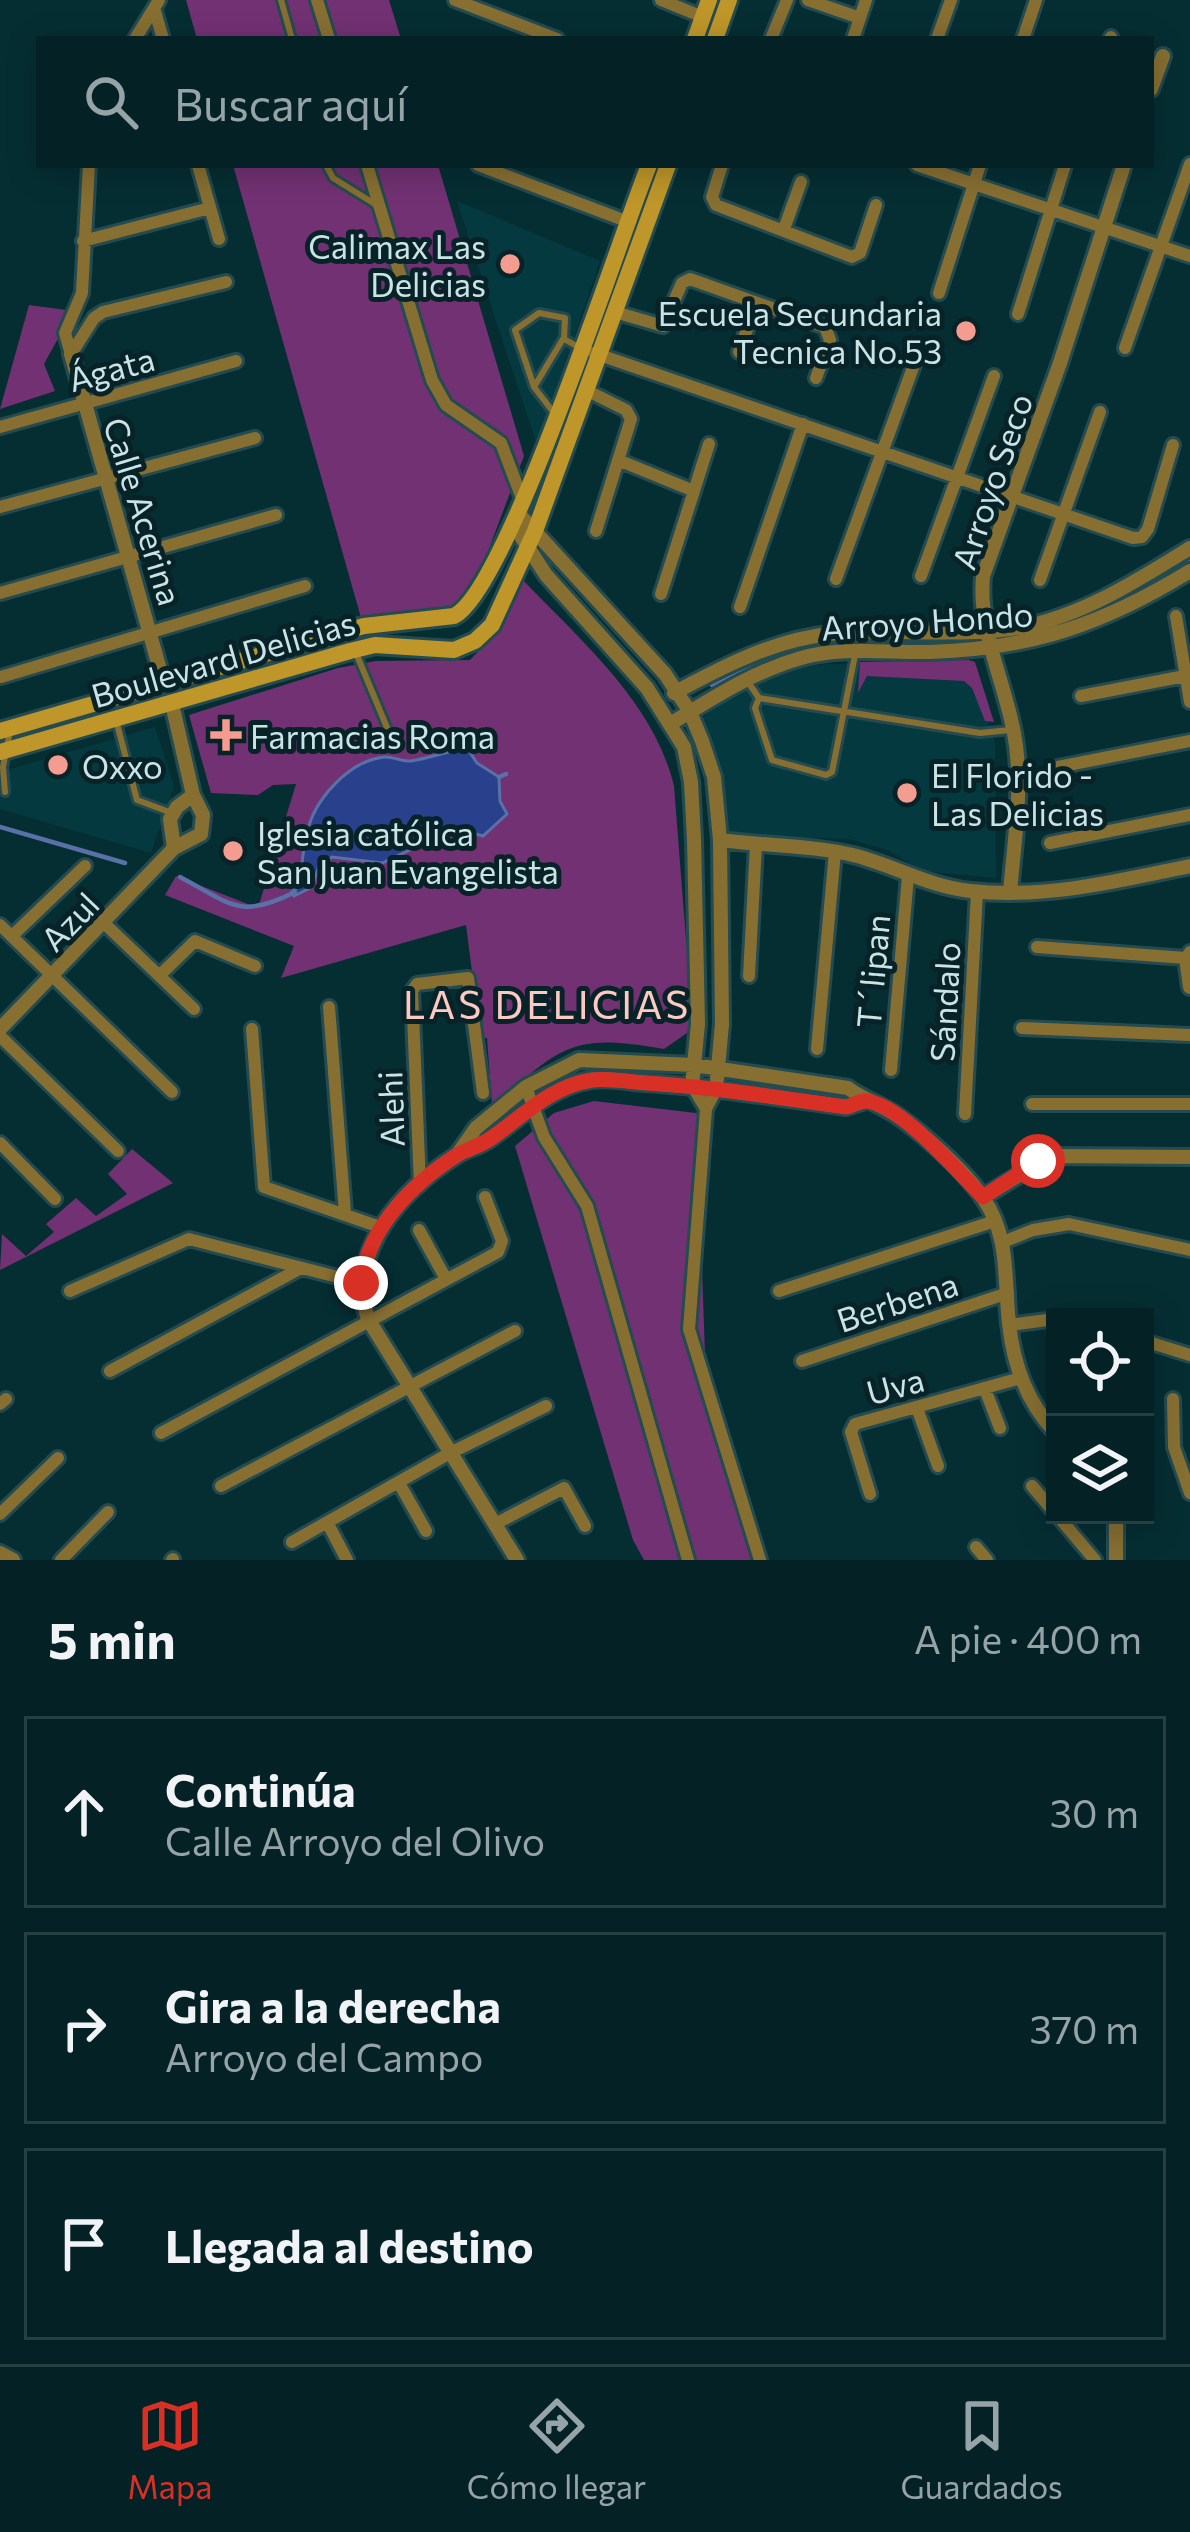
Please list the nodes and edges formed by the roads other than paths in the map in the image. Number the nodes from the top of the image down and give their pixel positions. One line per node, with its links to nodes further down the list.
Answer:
1 (281, 0): 16 (lane)
2 (317, 0): 17 (street)
3 (455, 0): 18 (street)
4 (662, 0): 12 (street)
5 (729, 0): 19 (main road)
6 (787, 0): 20 (street)
7 (808, 0): 13 (street)
8 (866, 0): 13 (street)
9 (951, 0): 22 (street)
10 (1036, 0): 23 (street)
11 (156, 4): 14 (street); 15 (street)
12 (706, 8)
13 (860, 18): 21 (street)
14 (137, 36)
15 (162, 36)
16 (291, 36)
17 (328, 36)
18 (549, 36)
19 (716, 36)
20 (772, 36)
21 (854, 36)
22 (938, 36)
23 (1024, 36)
24 (1163, 56): 25 (street)
25 (1154, 81)
26 (1190, 164): 50 (street)
27 (93, 168): 49 (street)
28 (199, 168): 43 (street)
29 (328, 168): 42 (lane)
30 (368, 168): 42 (street)
31 (486, 168): 45 (street)
32 (648, 168): 45 (main road)
33 (667, 168): 55 (main road)
34 (721, 168): 47 (street)
35 (925, 168): 40 (street)
36 (979, 168): 40 (street)
37 (1064, 168): 44 (street)
38 (1123, 168): 46 (street, Arroyo Seco)
39 (801, 182): 47 (street)
40 (973, 185): 44 (street); 53 (street)
41 (876, 205): 47 (street)
42 (380, 207): 83 (street)
43 (210, 208): 48 (street); 49 (street)
44 (1050, 209): 46 (street); 56 (street)
45 (626, 220): 60 (main road)
46 (1102, 226): 50 (street); 81 (street, Arroyo Seco)
47 (784, 230)
48 (219, 239)
49 (83, 241): 62 (street)
50 (1162, 247): 51 (street); 58 (street)
51 (1190, 256)
52 (226, 282): 62 (street)
53 (939, 292)
54 (756, 303): 55 (street); 61 (street); 65 (street)
55 (614, 312): 60 (main road)
56 (1018, 314)
57 (564, 338): 60 (lane); 67 (lane); 67 (lane)
58 (1125, 348)
59 (919, 351): 76 (street)
60 (591, 352): 66 (main road); 71 (street)
61 (739, 352)
62 (71, 354): 68 (street, Calle Acerina)
63 (236, 362): 68 (street, Ágata)
64 (994, 376): 78 (street)
65 (816, 378)
66 (578, 386): 70 (main road, Boulevard Delicias); 77 (street); 87 (main road, Boulevard Delicias)
67 (534, 387): 70 (lane)
68 (83, 403): 72 (street, Ágata); 79 (street, Calle Acerina)
69 (1100, 412): 84 (street)
70 (556, 416): 83 (main road, Boulevard Delicias)
71 (803, 424): 76 (street); 97 (street)
72 (0, 427)
73 (255, 438): 79 (street)
74 (710, 444): 80 (street)
75 (1173, 445): 84 (street)
76 (880, 452): 78 (street); 92 (street)
77 (618, 460): 80 (street); 86 (street)
78 (957, 476): 81 (street); 91 (street)
79 (106, 478): 82 (street); 89 (street, Calle Acerina)
80 (694, 490): 96 (street)
81 (1012, 497): 84 (street); 99 (street, Arroyo Seco)
82 (0, 507)
83 (518, 513): 87 (street); 107 (main road, Boulevard Delicias)
84 (1063, 513): 93 (street)
85 (276, 515): 89 (street)
86 (596, 531)
87 (533, 538): 102 (main road, Boulevard Delicias); 108 (street); 111 (street)
88 (1190, 548): 99 (street, Arroyo Hondo)
89 (128, 554): 95 (street); 100 (street, Calle Acerina)
90 (1190, 572): 101 (street, Arroyo Hondo)
91 (921, 576)
92 (836, 579)
93 (1040, 580)
94 (305, 586): 100 (street)
95 (0, 592)
96 (661, 593)
97 (740, 607)
98 (1176, 616): 105 (street)
99 (988, 632): 101 (street, Arroyo Seco); 108 (street, Arroyo Hondo)
100 (152, 633): 104 (street); 107 (street, Calle Acerina)
101 (991, 649): 103 (street, Arroyo Hondo); 119 (street, Arroyo Seco)
102 (355, 650): 113 (main road, Boulevard Delicias); 120 (lane)
103 (855, 651): 106 (street, Arroyo Hondo); 114 (lane)
104 (1, 676)
105 (1185, 676): 109 (street); 112 (street)
106 (746, 679): 110 (lane); 115 (street, Arroyo Hondo)
107 (164, 684): 118 (main road, Boulevard Delicias)
108 (678, 691): 111 (street, Arroyo Hondo); 115 (street)
109 (1081, 696)
110 (759, 698): 114 (lane); 114 (lane)
111 (656, 702): 117 (street)
112 (1190, 702)
113 (172, 704): 116 (main road, Boulevard Delicias); 125 (street, Azul)
114 (847, 710): 119 (lane)
115 (690, 712): 117 (street, Arroyo Hondo); 128 (street)
116 (116, 719): 122 (main road, Boulevard Delicias); 126 (lane)
117 (670, 724): 155 (street)
118 (6, 729): 122 (lane)
119 (1013, 730): 137 (street, Arroyo Seco)
120 (369, 739)
121 (1190, 741): 123 (street)
122 (3, 751): 124 (lane)
123 (1058, 767)
124 (5, 792)
125 (194, 795): 126 (street); 131 (street, Azul)
126 (172, 813): 131 (street)
127 (1190, 815): 129 (street)
128 (720, 840): 130 (street); 156 (street)
129 (1050, 843)
130 (756, 845): 132 (street); 146 (street)
131 (175, 848): 138 (street, Azul)
132 (835, 852): 135 (street); 154 (street)
133 (85, 866): 140 (street)
134 (1190, 866): 137 (street)
135 (908, 876): 136 (street); 157 (street, T´lipan)
136 (977, 892): 137 (street); 168 (street, Sándalo)
137 (1010, 893)
138 (105, 924): 144 (street); 145 (street, Azul)
139 (0, 925): 140 (street)
140 (12, 936): 145 (street)
141 (1037, 947): 142 (street)
142 (1188, 955): 147 (street)
143 (255, 966): 144 (street)
144 (160, 975): 149 (street)
145 (52, 976): 152 (street, Azul); 161 (street)
146 (748, 976)
147 (1190, 987)
148 (328, 1007): 177 (street)
149 (194, 1009)
150 (1022, 1028): 153 (street)
151 (252, 1029): 177 (street)
152 (0, 1033): 170 (street)
153 (1190, 1035)
154 (817, 1049)
155 (694, 1065): 156 (street); 158 (street); 159 (street)
156 (718, 1070): 160 (street); 163 (street)
157 (891, 1070)
158 (692, 1086): 160 (street); 166 (street); 167 (street)
159 (526, 1087): 166 (street); 171 (street)
160 (716, 1090): 163 (street); 167 (street)
161 (172, 1092)
162 (483, 1093): 173 (street, Alehi)
163 (865, 1101): 175 (street)
164 (1032, 1104): 165 (street)
165 (1190, 1104)
166 (532, 1106): 171 (street); 228 (street)
167 (706, 1109): 229 (street)
168 (965, 1114)
169 (0, 1143): 176 (street)
170 (118, 1151)
171 (457, 1155): 173 (street)
172 (1189, 1159): 175 (street)
173 (420, 1186): 179 (street)
174 (485, 1197): 184 (street)
175 (983, 1197): 178 (street)
176 (55, 1199)
177 (345, 1213): 179 (street)
178 (995, 1221): 181 (street); 186 (street)
179 (380, 1228): 185 (street)
180 (419, 1229): 184 (street)
181 (1003, 1242): 182 (street); 188 (street)
182 (1190, 1250)
183 (302, 1268): 185 (street); 187 (street); 196 (street)
184 (446, 1279): 189 (street)
185 (361, 1283): 189 (street)
186 (779, 1291)
187 (70, 1292)
188 (1008, 1293): 191 (street); 195 (street, Berbena)
189 (368, 1319): 198 (street); 205 (street)
190 (1046, 1320): 191 (street)
191 (1009, 1324): 197 (street)
192 (515, 1331): 198 (street)
193 (1154, 1344): 194 (street)
194 (1190, 1354)
195 (802, 1361)
196 (110, 1371)
197 (1021, 1378): 199 (street, Uva); 203 (street)
198 (408, 1385): 206 (street); 210 (street)
199 (985, 1389): 202 (street, Uva); 204 (street)
200 (1173, 1399): 212 (street)
201 (546, 1406): 206 (street)
202 (917, 1408): 208 (street); 213 (street, Uva)
203 (1046, 1421)
204 (1000, 1428)
205 (161, 1432)
206 (450, 1454): 209 (street); 218 (street)
207 (58, 1458): 216 (street)
208 (938, 1466)
209 (399, 1483): 217 (street); 222 (street)
210 (221, 1486)
211 (1032, 1486): 214 (street)
212 (1190, 1492)
213 (870, 1494)
214 (1046, 1502)
215 (108, 1512): 225 (street)
216 (0, 1514)
217 (328, 1524): 223 (street); 226 (street)
218 (495, 1524): 221 (street); 227 (street)
219 (1064, 1524): 231 (street)
220 (1116, 1524): 232 (street)
221 (585, 1526)
222 (426, 1531)
223 (292, 1541)
224 (976, 1547): 230 (street)
225 (61, 1560)
226 (347, 1560)
227 (517, 1560)
228 (688, 1560)
229 (760, 1560)
230 (987, 1560)
231 (1095, 1560)
232 (1116, 1560)

